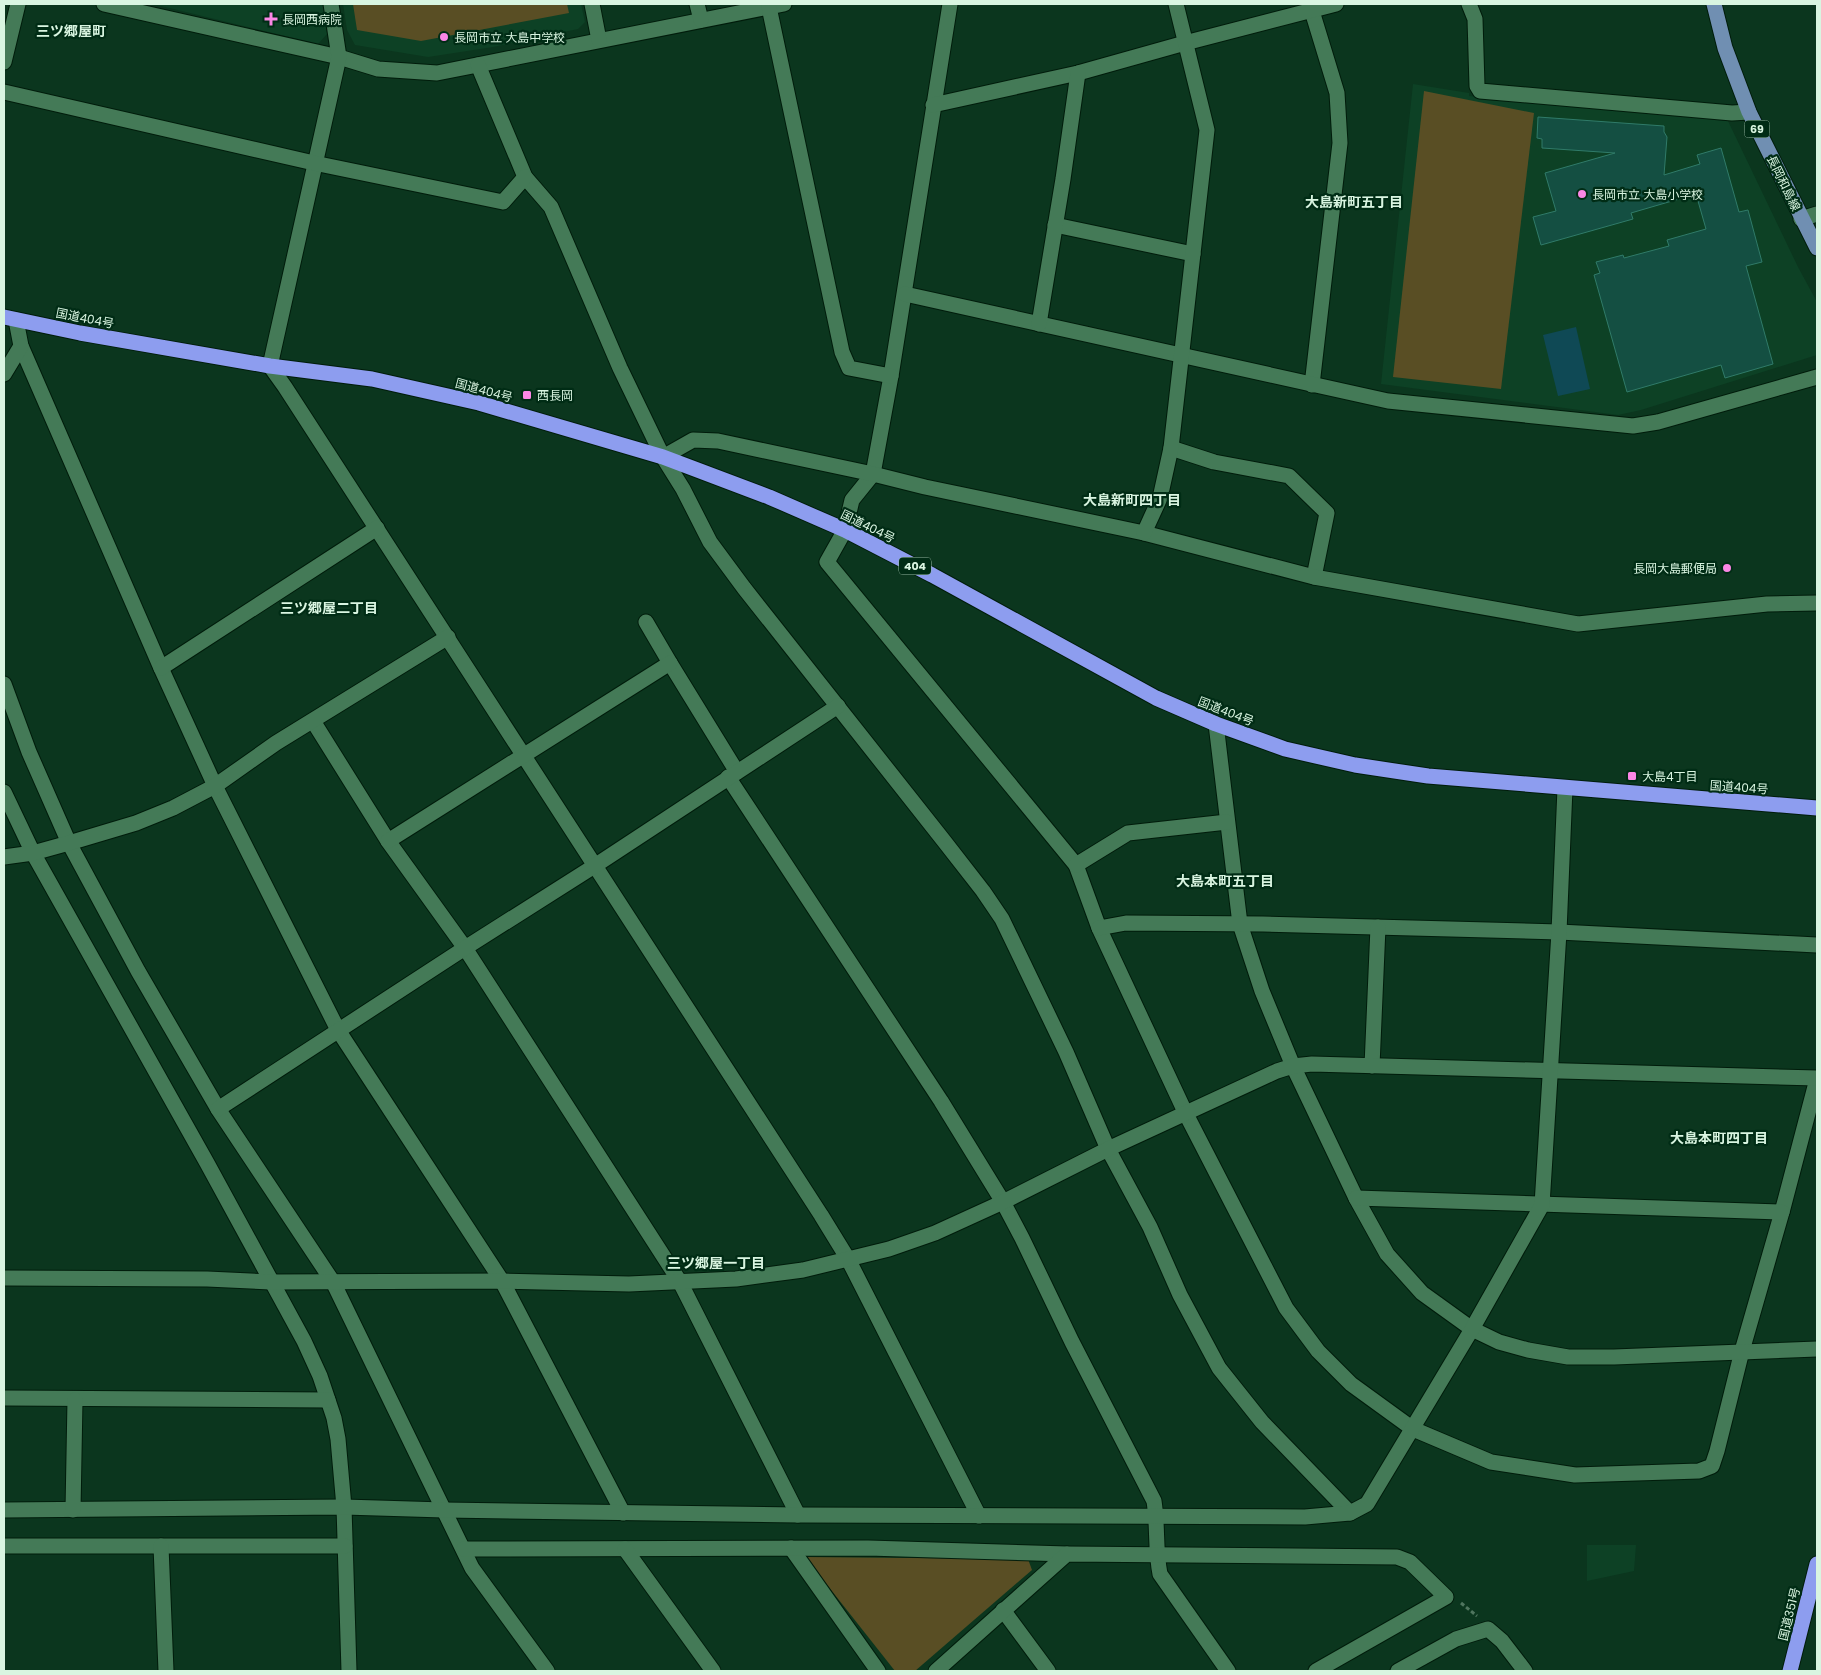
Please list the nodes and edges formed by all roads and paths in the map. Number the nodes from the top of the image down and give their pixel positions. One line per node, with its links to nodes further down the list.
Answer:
1 (18, 4): 17 (street)
2 (104, 4): 16 (street)
3 (331, 4): 16 (street)
4 (592, 4): 14 (street)
5 (697, 4): 13 (street)
6 (950, 4): 21 (street)
7 (1176, 4): 15 (street)
8 (1336, 4): 12 (street)
9 (1469, 4): 22 (street)
10 (1714, 4): 22 (main road, 長岡和島線 / 69)
11 (776, 5): 13 (street); 37 (street)
12 (1312, 11): 15 (street); 39 (street)
13 (701, 20): 14 (street)
14 (599, 40): 18 (street)
15 (1185, 42): 19 (street); 29 (street)
16 (338, 57): 18 (street); 23 (street)
17 (4, 62)
18 (478, 65): 24 (street)
19 (1078, 73): 21 (street); 27 (street)
20 (4, 92): 23 (street)
21 (934, 105): 30 (street)
22 (1749, 112): 26 (main road, 長岡和島線 / 69)
23 (314, 163): 24 (street); 35 (street)
24 (525, 177): 41 (street)
25 (1817, 214): 26 (street)
26 (1802, 219): 28 (main road, 長岡和島線 / 69)
27 (1055, 225): 29 (street); 32 (street)
28 (1817, 248)
29 (1193, 254): 34 (street)
30 (904, 294): 32 (street); 37 (street)
31 (10, 319): 33 (street); 35 (highway, 国道404号 / 404)
32 (1039, 324): 34 (street)
33 (21, 346): 36 (street); 51 (street)
34 (1182, 355): 39 (street); 40 (street)
35 (270, 366): 41 (highway, 国道404号 / 404); 43 (street)
36 (4, 374)
37 (891, 376): 42 (street)
38 (1817, 377): 39 (street)
39 (1312, 385)
40 (1170, 448): 45 (street); 46 (street)
41 (663, 456): 42 (street); 44 (highway, 国道404号 / 404); 53 (street)
42 (873, 474): 44 (street); 45 (street)
43 (376, 528): 49 (street); 51 (street)
44 (845, 530): 55 (highway, 国道404号 / 404); 68 (street)
45 (1144, 533): 46 (street)
46 (1314, 577): 47 (street)
47 (1817, 603)
48 (646, 622): 50 (street)
49 (448, 637): 54 (street); 56 (street)
50 (670, 663): 56 (street); 57 (street)
51 (161, 668): 58 (street)
52 (4, 684): 64 (street)
53 (838, 706): 57 (street); 82 (street)
54 (313, 721): 58 (street); 63 (street)
55 (1216, 724): 59 (highway, 国道404号 / 404); 62 (street)
56 (524, 755): 63 (street); 67 (street)
57 (733, 774): 67 (street); 84 (street)
58 (215, 786): 64 (street); 75 (street)
59 (1566, 788): 61 (highway, 国道404号 / 404); 72 (street)
60 (4, 792): 65 (street)
61 (1817, 808)
62 (1227, 822): 68 (street); 69 (street)
63 (388, 841): 74 (street)
64 (64, 844): 65 (street); 80 (street)
65 (38, 851): 66 (street); 90 (street)
66 (4, 857)
67 (596, 865): 74 (street); 87 (street)
68 (1076, 865): 71 (street)
69 (1240, 924): 70 (street); 71 (street); 76 (street)
70 (1378, 927): 72 (street); 77 (street)
71 (1099, 928): 81 (street)
72 (1559, 932): 73 (street); 78 (street)
73 (1817, 945)
74 (464, 948): 75 (street); 92 (street)
75 (338, 1030): 80 (street); 89 (street)
76 (1293, 1066): 77 (street); 81 (street); 83 (street)
77 (1372, 1066): 78 (street)
78 (1551, 1070): 79 (street); 85 (street)
79 (1817, 1078): 86 (street)
80 (218, 1109): 91 (street)
81 (1186, 1114): 82 (street); 99 (street)
82 (1108, 1149): 84 (street); 105 (street)
83 (1356, 1198): 85 (street); 93 (street)
84 (1003, 1202): 87 (street); 108 (street)
85 (1542, 1205): 86 (street); 93 (street)
86 (1782, 1212): 95 (street)
87 (848, 1259): 92 (street); 107 (street)
88 (4, 1278): 90 (street)
89 (502, 1281): 91 (street); 92 (street); 104 (street)
90 (271, 1282): 91 (street); 98 (street)
91 (333, 1282): 103 (street)
92 (680, 1282): 106 (street)
93 (1472, 1329): 95 (street); 99 (street)
94 (1817, 1349): 95 (street)
95 (1742, 1352): 99 (street)
96 (4, 1398): 97 (street)
97 (76, 1400): 98 (street); 102 (street)
98 (328, 1400): 100 (street)
99 (1413, 1429): 105 (street)
100 (344, 1507): 102 (street); 103 (street); 111 (street)
101 (4, 1510): 102 (street)
102 (73, 1510)
103 (444, 1510): 104 (street); 113 (street)
104 (623, 1513): 106 (street)
105 (1350, 1513): 108 (street)
106 (798, 1515): 107 (street)
107 (979, 1516): 108 (street)
108 (1157, 1517): 116 (street)
109 (4, 1546): 110 (street)
110 (161, 1546): 111 (street); 121 (street)
111 (345, 1546): 122 (street)
112 (791, 1548): 114 (street); 115 (street); 125 (street)
113 (464, 1549): 114 (street); 123 (street)
114 (625, 1550): 124 (street)
115 (1067, 1554): 116 (street); 119 (street)
116 (1156, 1556): 118 (street); 128 (street)
117 (1817, 1564): 132 (highway, 国道351号)
118 (1446, 1597): 120 (path); 129 (street)
119 (1003, 1610): 126 (street); 127 (street)
120 (1488, 1628): 130 (street); 131 (street)
121 (166, 1671)
122 (349, 1671)
123 (547, 1671)
124 (713, 1671)
125 (878, 1671)
126 (936, 1671)
127 (1048, 1671)
128 (1228, 1671)
129 (1316, 1671)
130 (1398, 1671)
131 (1525, 1671)
132 (1790, 1671)

